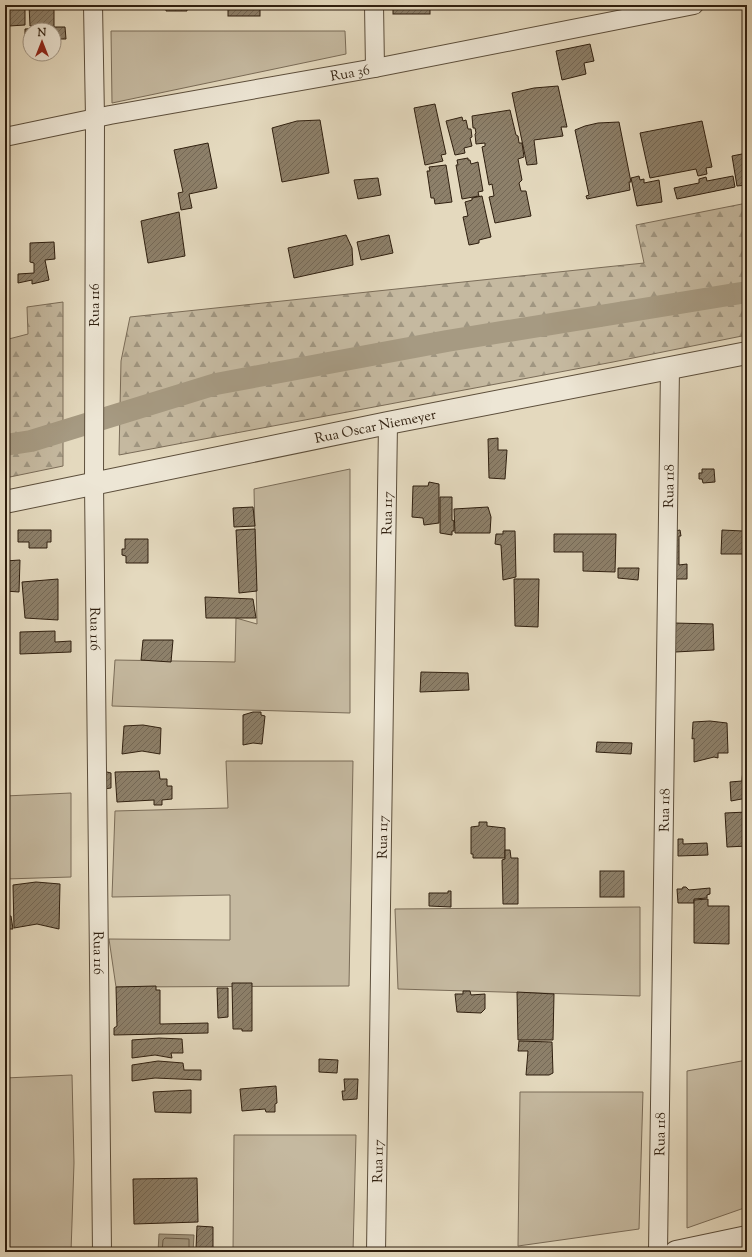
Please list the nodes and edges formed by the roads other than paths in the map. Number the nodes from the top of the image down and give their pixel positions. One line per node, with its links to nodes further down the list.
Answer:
1 (93, 5): 6 (street, Rua 116)
2 (374, 5): 5 (street)
3 (694, 5): 4 (street, Rua 36)
4 (658, 9): 5 (street, Rua 36)
5 (376, 68): 6 (street, Rua 36)
6 (95, 118): 7 (street, Rua 36); 11 (street, Rua 116)
7 (5, 137)
8 (747, 353): 9 (street, Rua Oscar Niemeyer)
9 (670, 368): 10 (street, Rua Oscar Niemeyer); 16 (street, Rua 118)
10 (388, 423): 11 (street, Rua Oscar Niemeyer); 15 (street, Rua 117)
11 (94, 483): 12 (street, Rua Oscar Niemeyer); 14 (street, Rua 116)
12 (5, 502)
13 (747, 1237): 17 (street)
14 (102, 1252)
15 (376, 1252)
16 (658, 1252)
17 (676, 1252)

